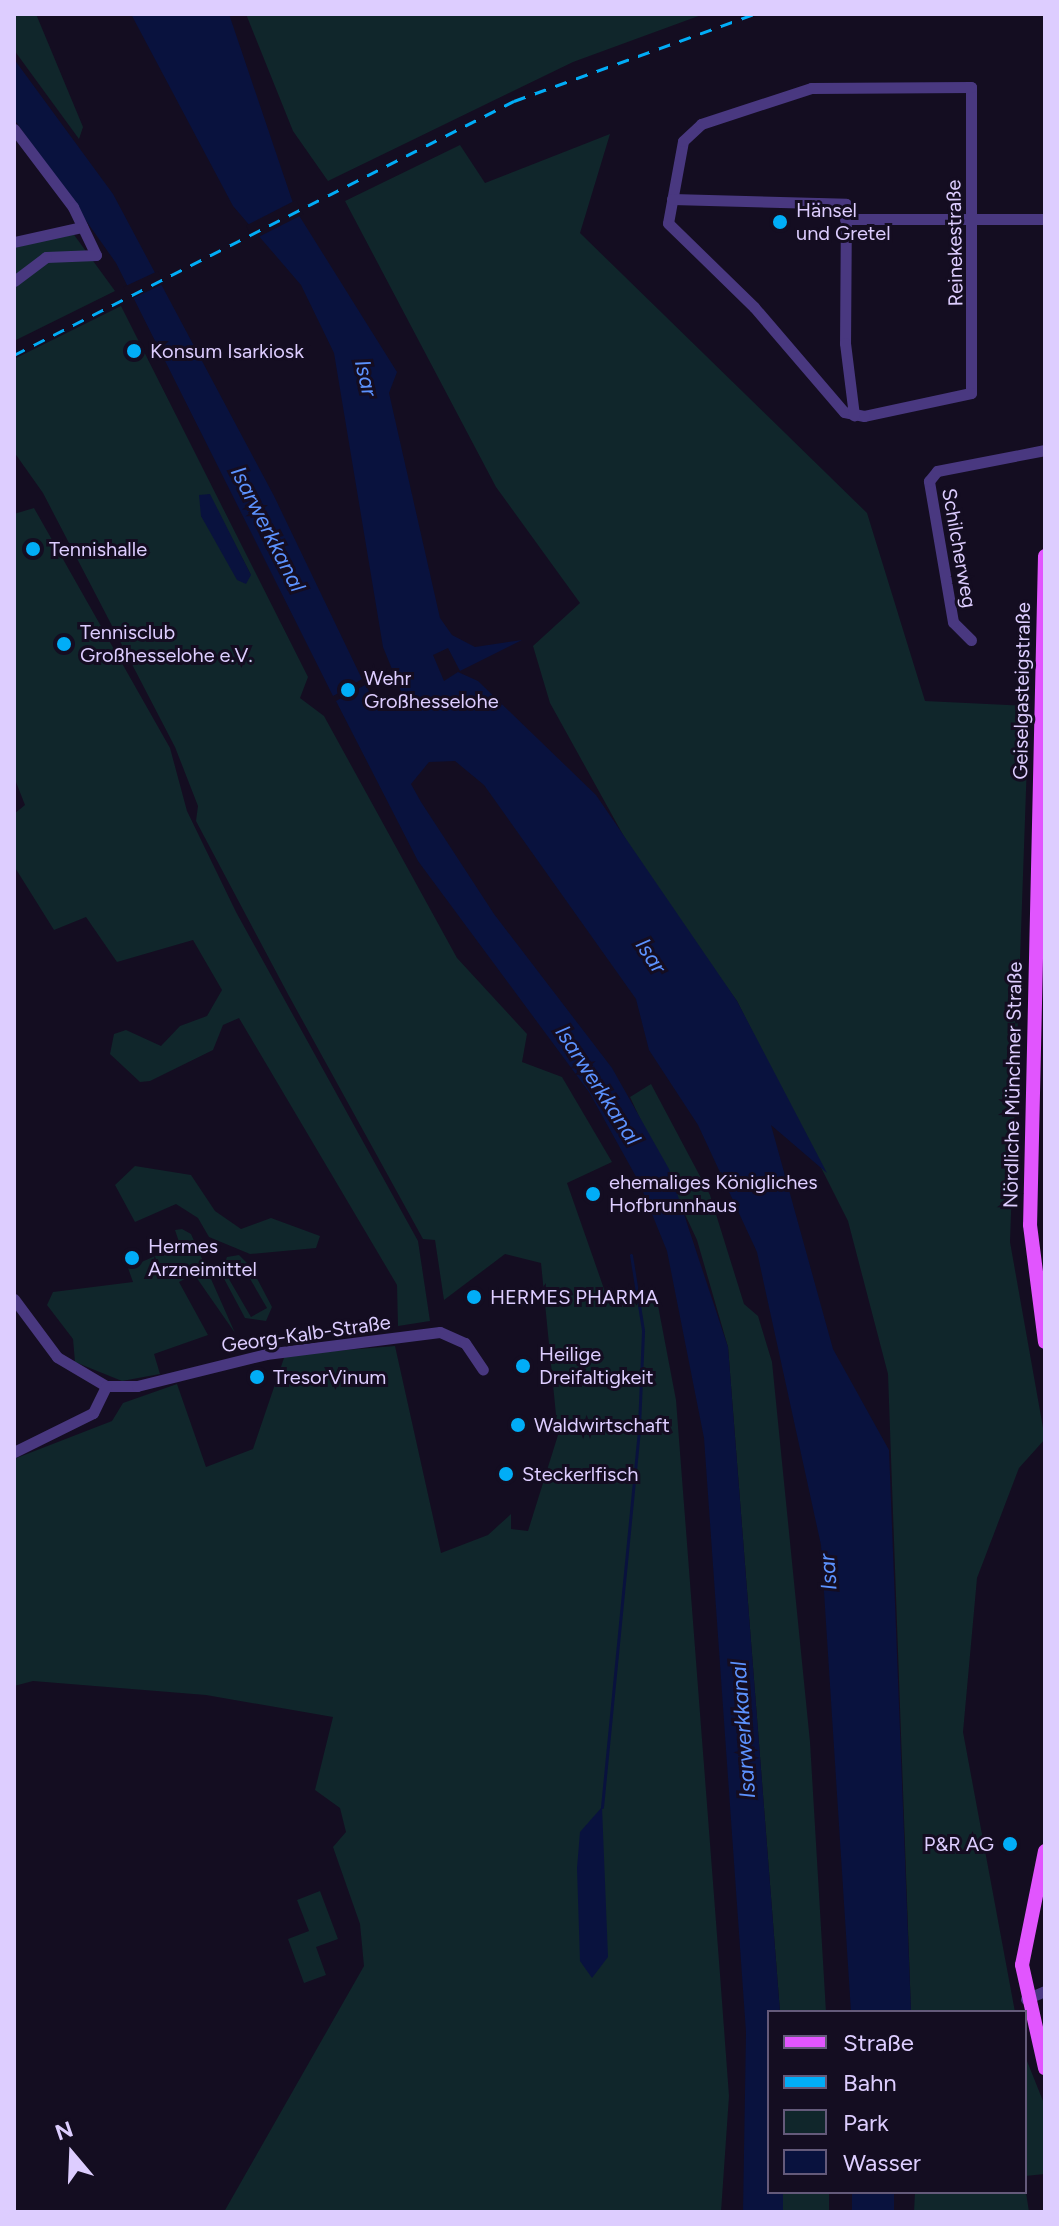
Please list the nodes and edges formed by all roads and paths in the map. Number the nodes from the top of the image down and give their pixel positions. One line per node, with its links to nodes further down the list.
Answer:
1 (14, 129): 6 (street)
2 (672, 199): 3 (street); 5 (street, Reinekestraße); 9 (street, Reinekestraße)
3 (845, 219): 5 (street); 9 (street)
4 (1045, 219): 5 (street)
5 (973, 220): 9 (street, Reinekestraße)
6 (82, 227): 7 (street); 8 (street)
7 (14, 242)
8 (14, 281)
9 (854, 415)
10 (1045, 450): 12 (street, Schilcherweg)
11 (1045, 556): 13 (main road, Geiselgasteigstraße)
12 (971, 640)
13 (1039, 828): 14 (main road, Nördliche Münchner Straße)
14 (1040, 969): 15 (main road, Nördliche Münchner Straße)
15 (1037, 1077): 17 (main road, Nördliche Münchner Straße)
16 (14, 1299): 19 (street)
17 (1045, 1342)
18 (483, 1370): 19 (street, Georg-Kalb-Straße)
19 (106, 1386): 20 (street)
20 (14, 1452)
21 (1045, 1851): 23 (main road)
22 (1045, 1991): 23 (street)
23 (1026, 1999): 24 (main road)
24 (1045, 2068)

